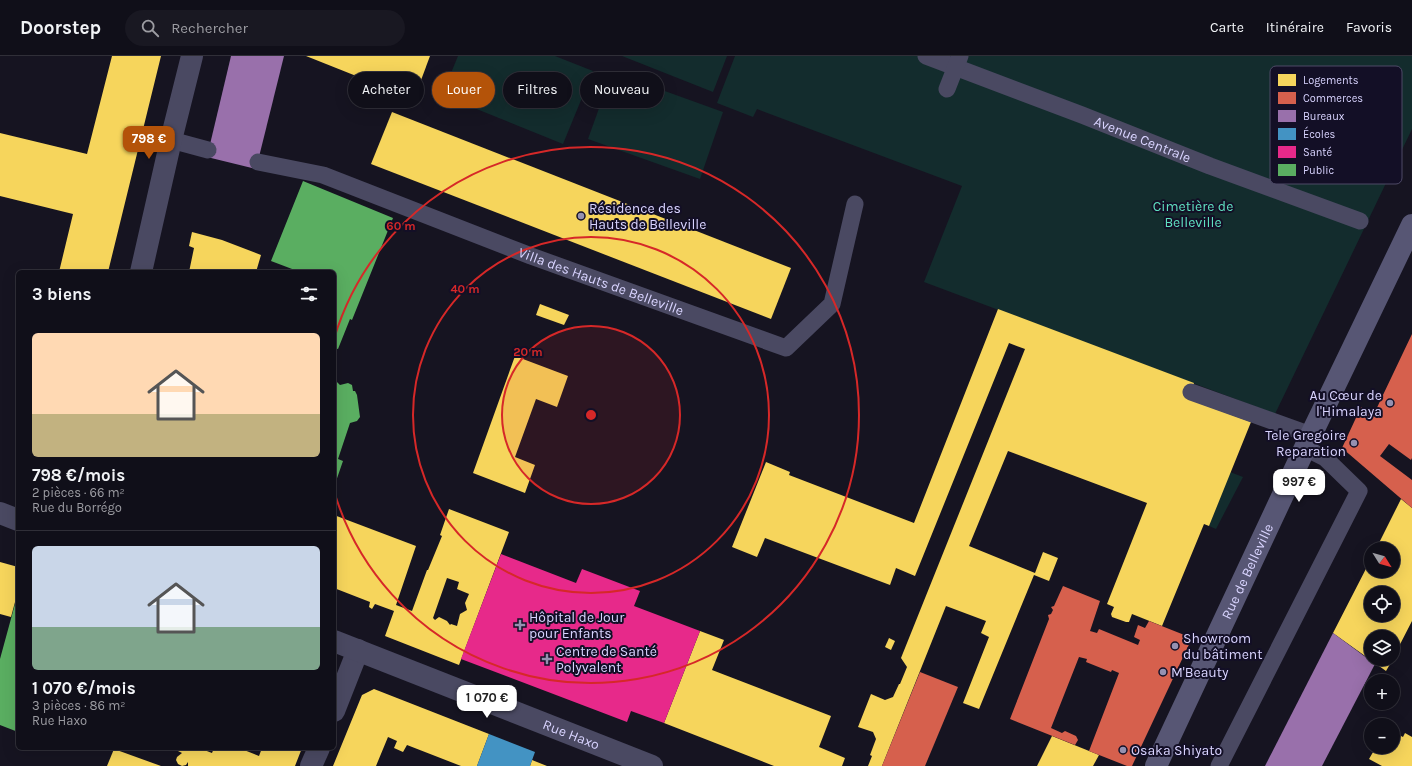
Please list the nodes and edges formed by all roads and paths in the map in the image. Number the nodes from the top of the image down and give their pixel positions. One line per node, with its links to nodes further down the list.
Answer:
1 (192, 56): 5 (street)
2 (926, 56): 3 (lane, Avenue Centrale)
3 (958, 62): 4 (lane); 9 (lane, Avenue Centrale)
4 (947, 89)
5 (171, 140): 6 (lane); 11 (street)
6 (208, 150)
7 (258, 162): 8 (lane, Villa des Hauts de Belleville)
8 (855, 204)
9 (1360, 221)
10 (1412, 225): 13 (main road, Rue de Belleville)
11 (140, 270)
12 (1191, 392): 13 (lane)
13 (1308, 442): 20 (main road, Rue de Belleville); 23 (lane)
14 (0, 513): 15 (street)
15 (16, 519)
16 (336, 642): 17 (street, Rue Haxo)
17 (358, 650): 18 (street); 22 (street, Rue Haxo)
18 (336, 706)
19 (318, 750): 21 (street)
20 (1159, 765)
21 (311, 766)
22 (652, 766)
23 (1219, 766)

